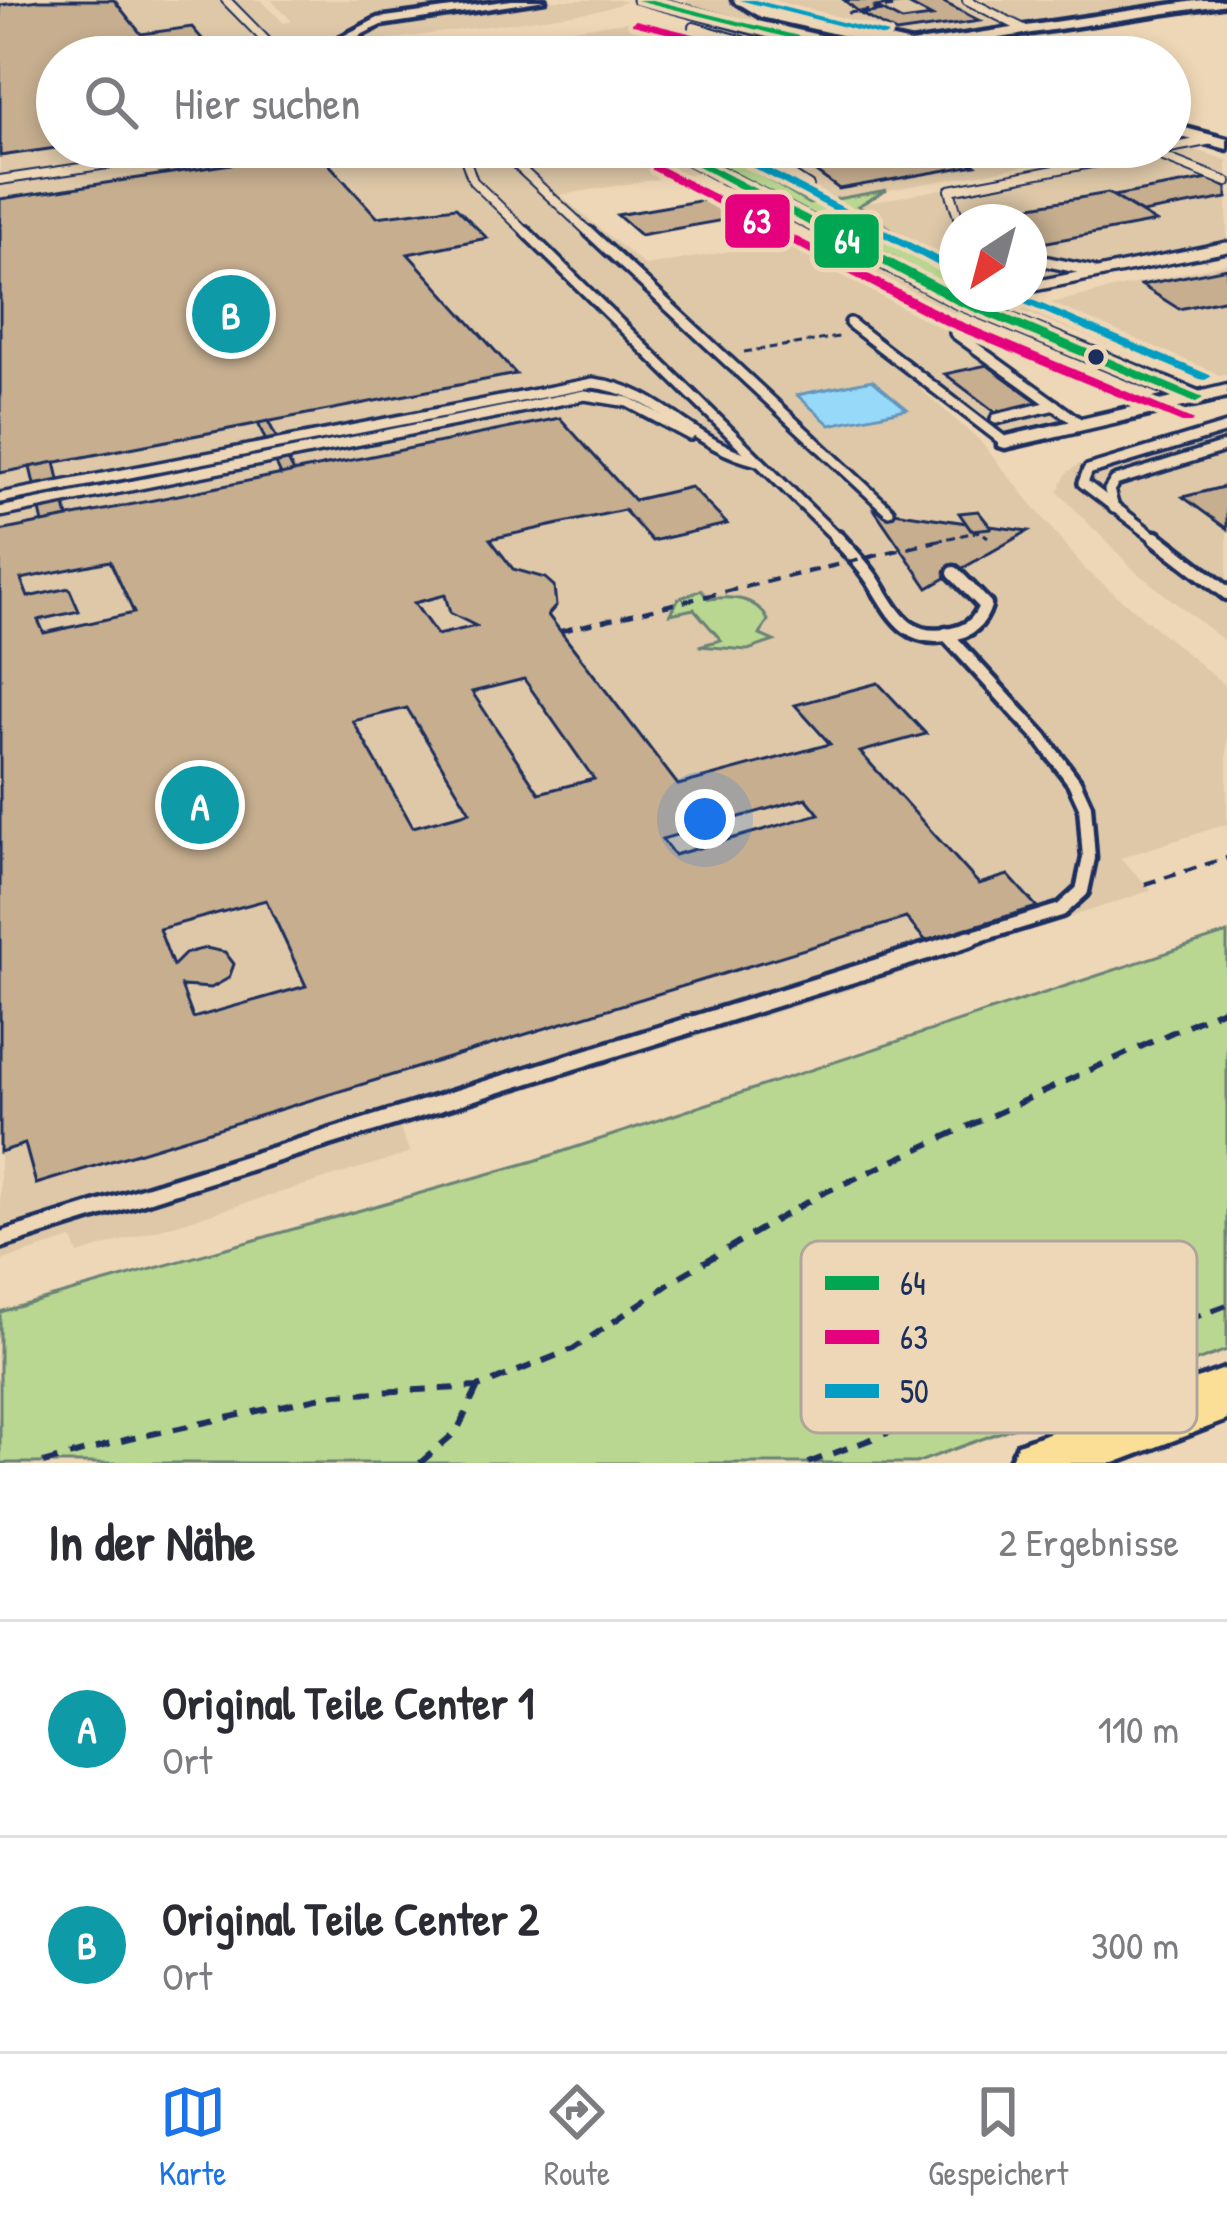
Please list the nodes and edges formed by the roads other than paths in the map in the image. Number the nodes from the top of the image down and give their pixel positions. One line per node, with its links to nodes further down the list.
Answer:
1 (226, 0): 10 (lane)
2 (539, 0): 11 (street)
3 (642, 0): 9 (street)
4 (740, 0): 15 (street)
5 (968, 0): 8 (lane)
6 (1227, 0): 8 (street)
7 (694, 27): 12 (lane)
8 (1026, 30): 16 (street)
9 (772, 31): 13 (street); 14 (street)
10 (261, 36)
11 (349, 36)
12 (726, 36)
13 (783, 36)
14 (789, 36)
15 (862, 36)
16 (998, 36)
17 (81, 168): 24 (lane)
18 (468, 168): 45 (lane)
19 (520, 168): 48 (lane)
20 (707, 168): 32 (street)
21 (781, 168): 26 (lane)
22 (1075, 168): 27 (lane)
23 (1190, 168): 25 (lane)
24 (0, 180)
25 (1227, 182)
26 (809, 186)
27 (954, 204)
28 (1227, 248): 30 (lane)
29 (1047, 262): 30 (lane)
30 (1100, 273): 31 (lane)
31 (1047, 283)
32 (939, 289)
33 (988, 312): 37 (street)
34 (850, 323): 43 (lane)
35 (955, 333): 38 (lane)
36 (1227, 391): 37 (street)
37 (1196, 398): 40 (street)
38 (1055, 406): 39 (lane); 40 (lane)
39 (996, 419)
40 (1082, 424): 43 (street)
41 (1227, 428): 47 (lane)
42 (704, 442): 45 (lane); 46 (lane); 49 (lane)
43 (1005, 442)
44 (1227, 446): 47 (lane)
45 (760, 462): 52 (lane)
46 (0, 498)
47 (1115, 509): 51 (lane)
48 (889, 511)
49 (0, 512)
50 (954, 573): 52 (lane)
51 (1227, 593)
52 (946, 634): 53 (lane)
53 (0, 1240)
54 (1227, 1394): 55 (highway)
55 (1197, 1405)
56 (1121, 1433): 57 (highway)
57 (1040, 1463)

